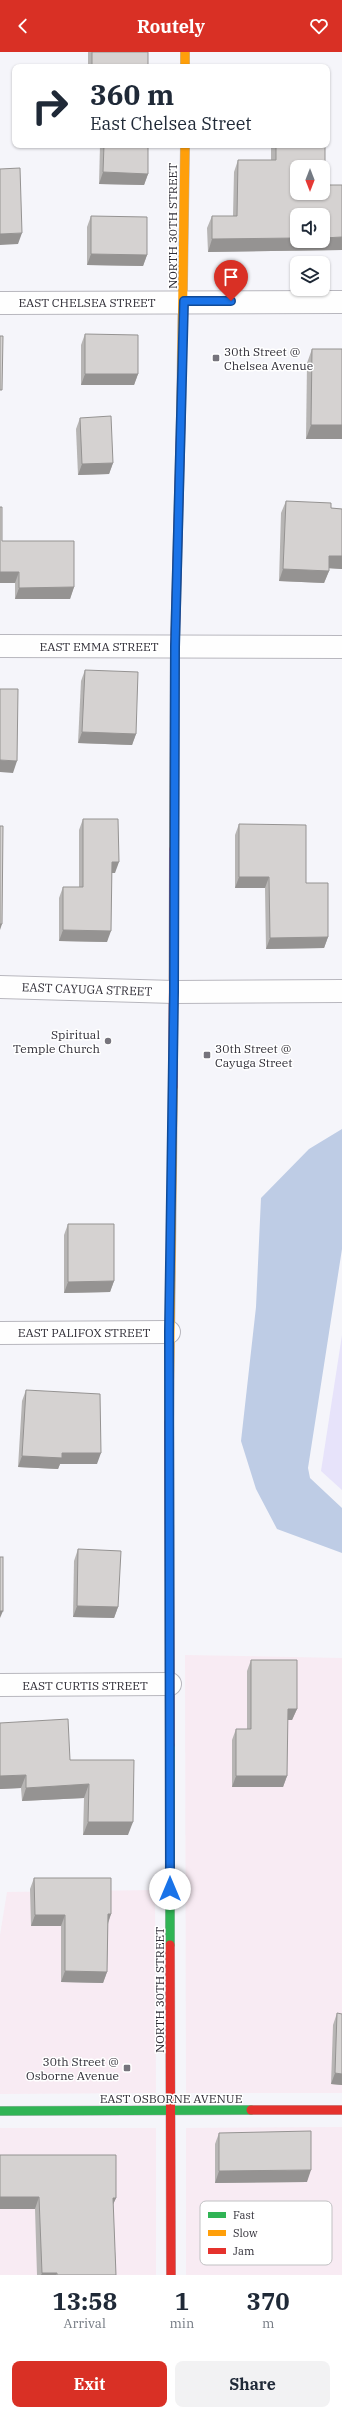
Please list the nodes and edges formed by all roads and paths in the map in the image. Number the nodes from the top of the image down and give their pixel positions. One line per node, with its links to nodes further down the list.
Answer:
1 (185, 52): 2 (street)
2 (185, 64)
3 (185, 148): 4 (street, NORTH 30TH STREET)
4 (184, 301): 5 (street, EAST CHELSEA STREET); 6 (street, EAST CHELSEA STREET); 8 (street, NORTH 30TH STREET)
5 (342, 302)
6 (0, 303)
7 (0, 646): 8 (street, EAST EMMA STREET)
8 (175, 647): 9 (street, EAST EMMA STREET); 12 (street, NORTH 30TH STREET)
9 (342, 647)
10 (0, 987): 12 (street, EAST CAYUGA STREET)
11 (342, 991): 12 (street, EAST CAYUGA STREET)
12 (174, 992): 14 (street, NORTH 30TH STREET)
13 (0, 1332): 14 (street, EAST PALIFOX STREET)
14 (169, 1332): 15 (street, NORTH 30TH STREET)
15 (170, 1684): 16 (street, EAST CURTIS STREET); 17 (street, NORTH 30TH STREET)
16 (0, 1685)
17 (171, 2110): 18 (street, EAST OSBORNE AVENUE); 19 (street, EAST OSBORNE AVENUE); 20 (street, NORTH 30TH STREET)
18 (342, 2110)
19 (0, 2111)
20 (171, 2275)

